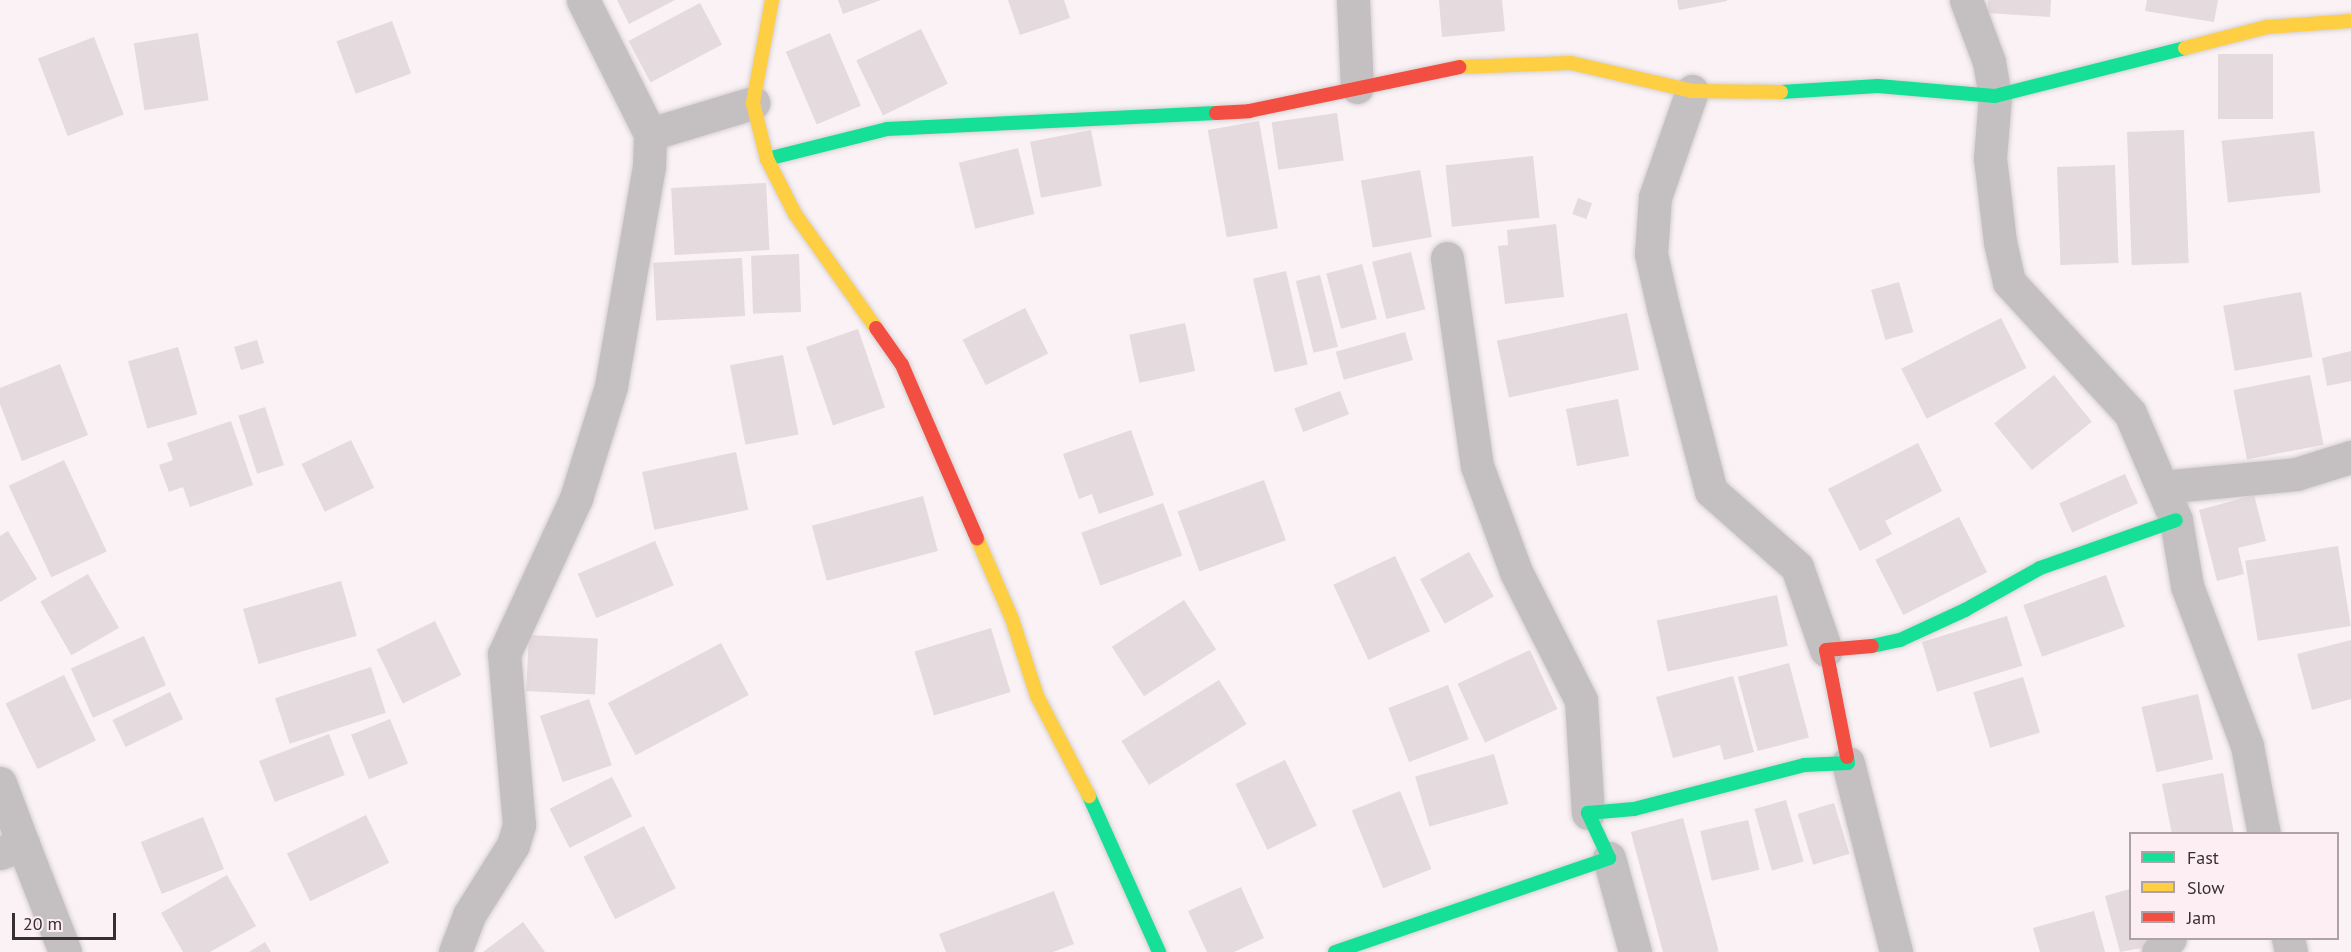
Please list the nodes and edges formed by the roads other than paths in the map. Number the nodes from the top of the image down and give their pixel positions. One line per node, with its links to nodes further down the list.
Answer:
1 (583, 0): 10 (street)
2 (772, 0): 9 (street)
3 (1353, 0): 6 (street)
4 (1966, 0): 8 (street)
5 (2351, 21): 8 (street)
6 (1357, 87): 7 (street); 11 (street)
7 (1692, 91): 8 (street); 16 (street)
8 (1995, 96): 14 (street)
9 (753, 104): 10 (street); 11 (street)
10 (650, 134): 25 (street)
11 (767, 159): 26 (street)
12 (1447, 258): 19 (street)
13 (2351, 457): 14 (street)
14 (2162, 487): 15 (street)
15 (2176, 520): 16 (street); 20 (street)
16 (1826, 650): 17 (street)
17 (1848, 763): 19 (street); 29 (street)
18 (0, 783): 21 (street)
19 (1588, 813): 22 (street)
20 (2264, 832)
21 (11, 848): 24 (street)
22 (1609, 858): 27 (street); 28 (street)
23 (2169, 940): 30 (street)
24 (65, 952)
25 (455, 952)
26 (1159, 952)
27 (1335, 952)
28 (1635, 952)
29 (1896, 952)
30 (2158, 952)

